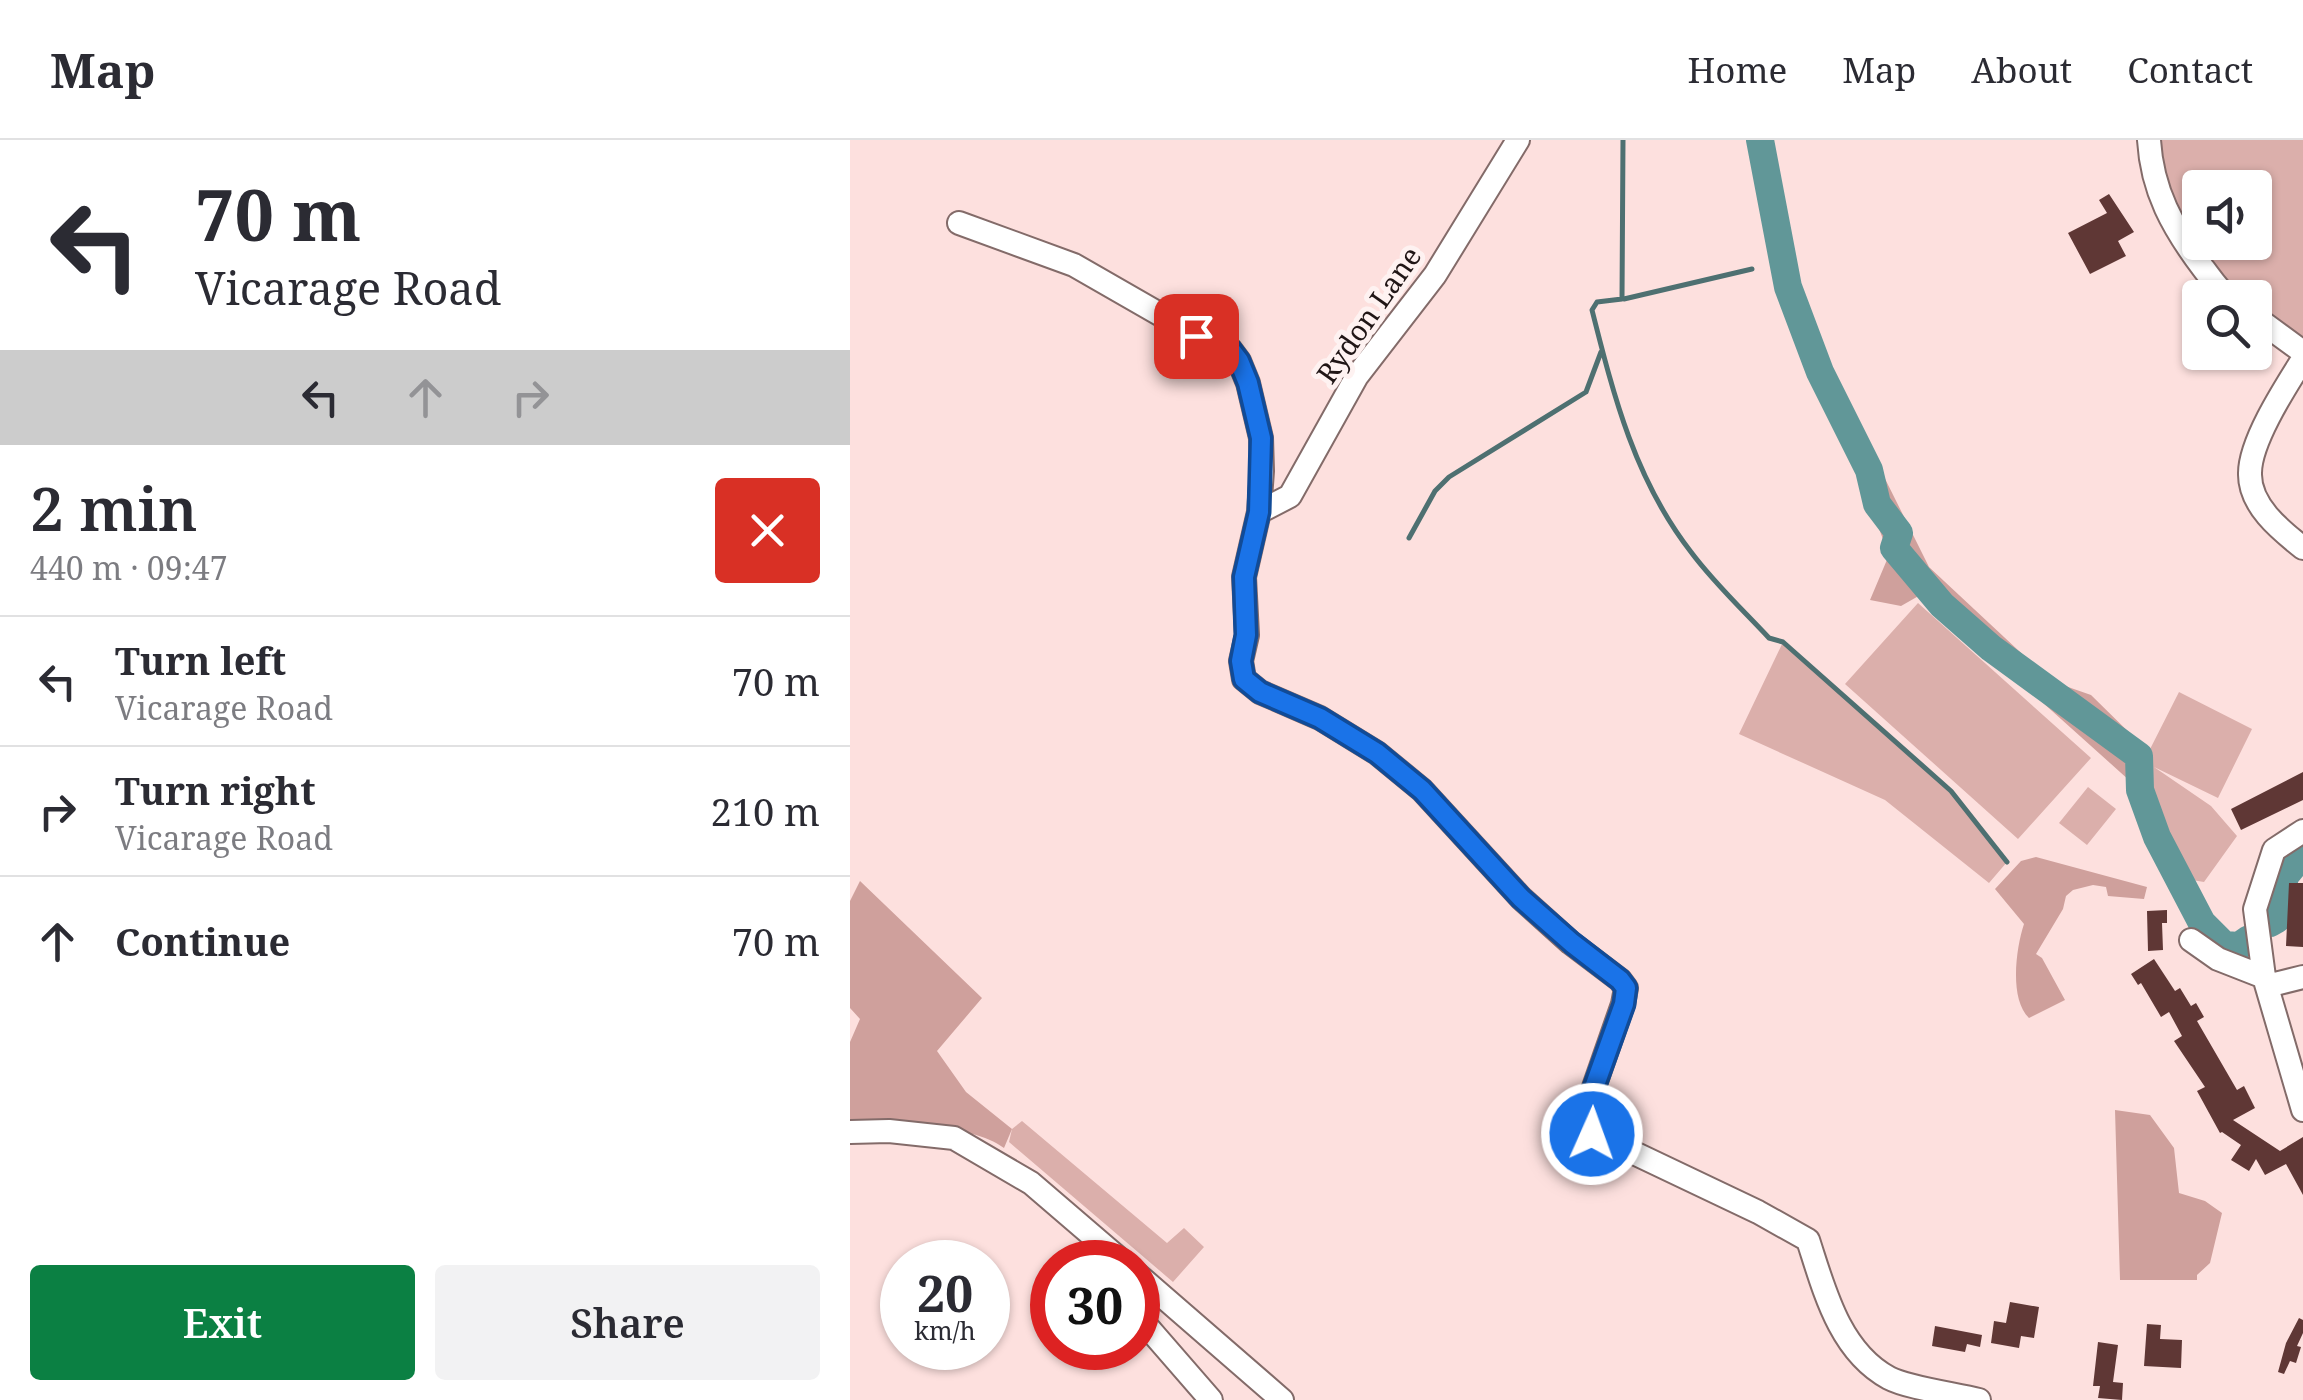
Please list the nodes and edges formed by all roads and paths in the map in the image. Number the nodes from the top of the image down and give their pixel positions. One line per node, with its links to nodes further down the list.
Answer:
1 (1518, 140): 7 (street, Rydon Lane)
2 (2150, 140): 4 (street)
3 (960, 223): 7 (street)
4 (2214, 280)
5 (2272, 331): 6 (street)
6 (2303, 356): 8 (street)
7 (1259, 512): 20 (street)
8 (2303, 548)
9 (2303, 831): 12 (street)
10 (2191, 940): 12 (street)
11 (2303, 977): 12 (street)
12 (2265, 982): 13 (street)
13 (2303, 1110)
14 (850, 1132): 15 (street)
15 (1096, 1240)
16 (1160, 1294): 19 (street)
17 (1160, 1341): 18 (street)
18 (1211, 1400)
19 (1282, 1400)
20 (1979, 1400)

